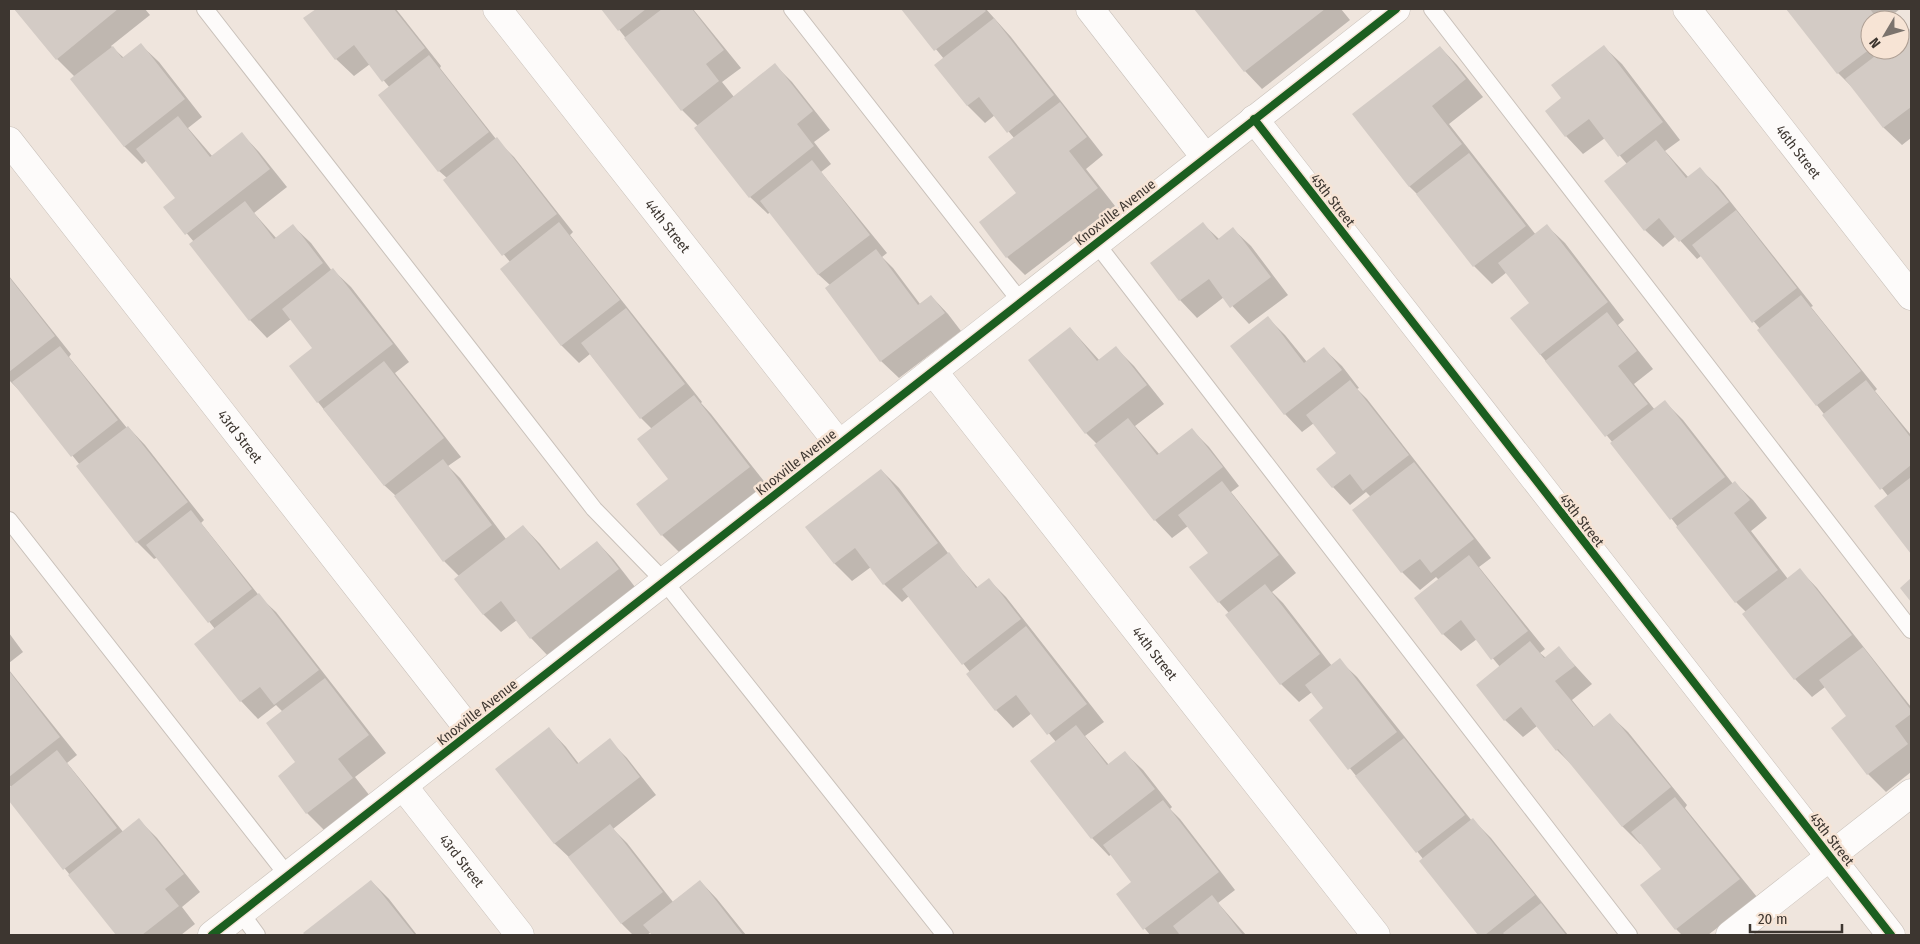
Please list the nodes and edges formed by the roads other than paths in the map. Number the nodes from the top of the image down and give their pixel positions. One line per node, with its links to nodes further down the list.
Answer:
1 (204, 9): 17 (lane)
2 (497, 9): 15 (street, 44th Street)
3 (792, 9): 13 (lane)
4 (1090, 9): 10 (street)
5 (1432, 9): 18 (lane)
6 (1687, 9): 12 (street, 46th Street)
7 (1392, 10): 8 (street, Knoxville Avenue)
8 (1254, 119): 10 (street, Knoxville Avenue); 22 (street, 45th Street)
9 (9, 141): 19 (street, 43rd Street)
10 (1205, 158): 11 (street, Knoxville Avenue)
11 (1096, 243): 13 (street, Knoxville Avenue); 30 (lane)
12 (1911, 296)
13 (1021, 302): 14 (street, Knoxville Avenue)
14 (932, 371): 15 (street, Knoxville Avenue); 29 (street, 44th Street)
15 (839, 444): 17 (street, Knoxville Avenue)
16 (9, 520): 23 (lane)
17 (664, 582): 19 (street, Knoxville Avenue); 28 (lane)
18 (1911, 630)
19 (471, 732): 20 (street, Knoxville Avenue)
20 (403, 786): 23 (street, Knoxville Avenue); 27 (street, 43rd Street)
21 (1911, 793): 22 (street)
22 (1830, 857): 31 (street); 32 (street, 45th Street)
23 (288, 876): 24 (street, Knoxville Avenue)
24 (241, 913): 25 (street, Knoxville Avenue); 26 (lane)
25 (212, 935)
26 (257, 935)
27 (520, 935)
28 (945, 935)
29 (1376, 935)
30 (1629, 935)
31 (1730, 935)
32 (1891, 935)

